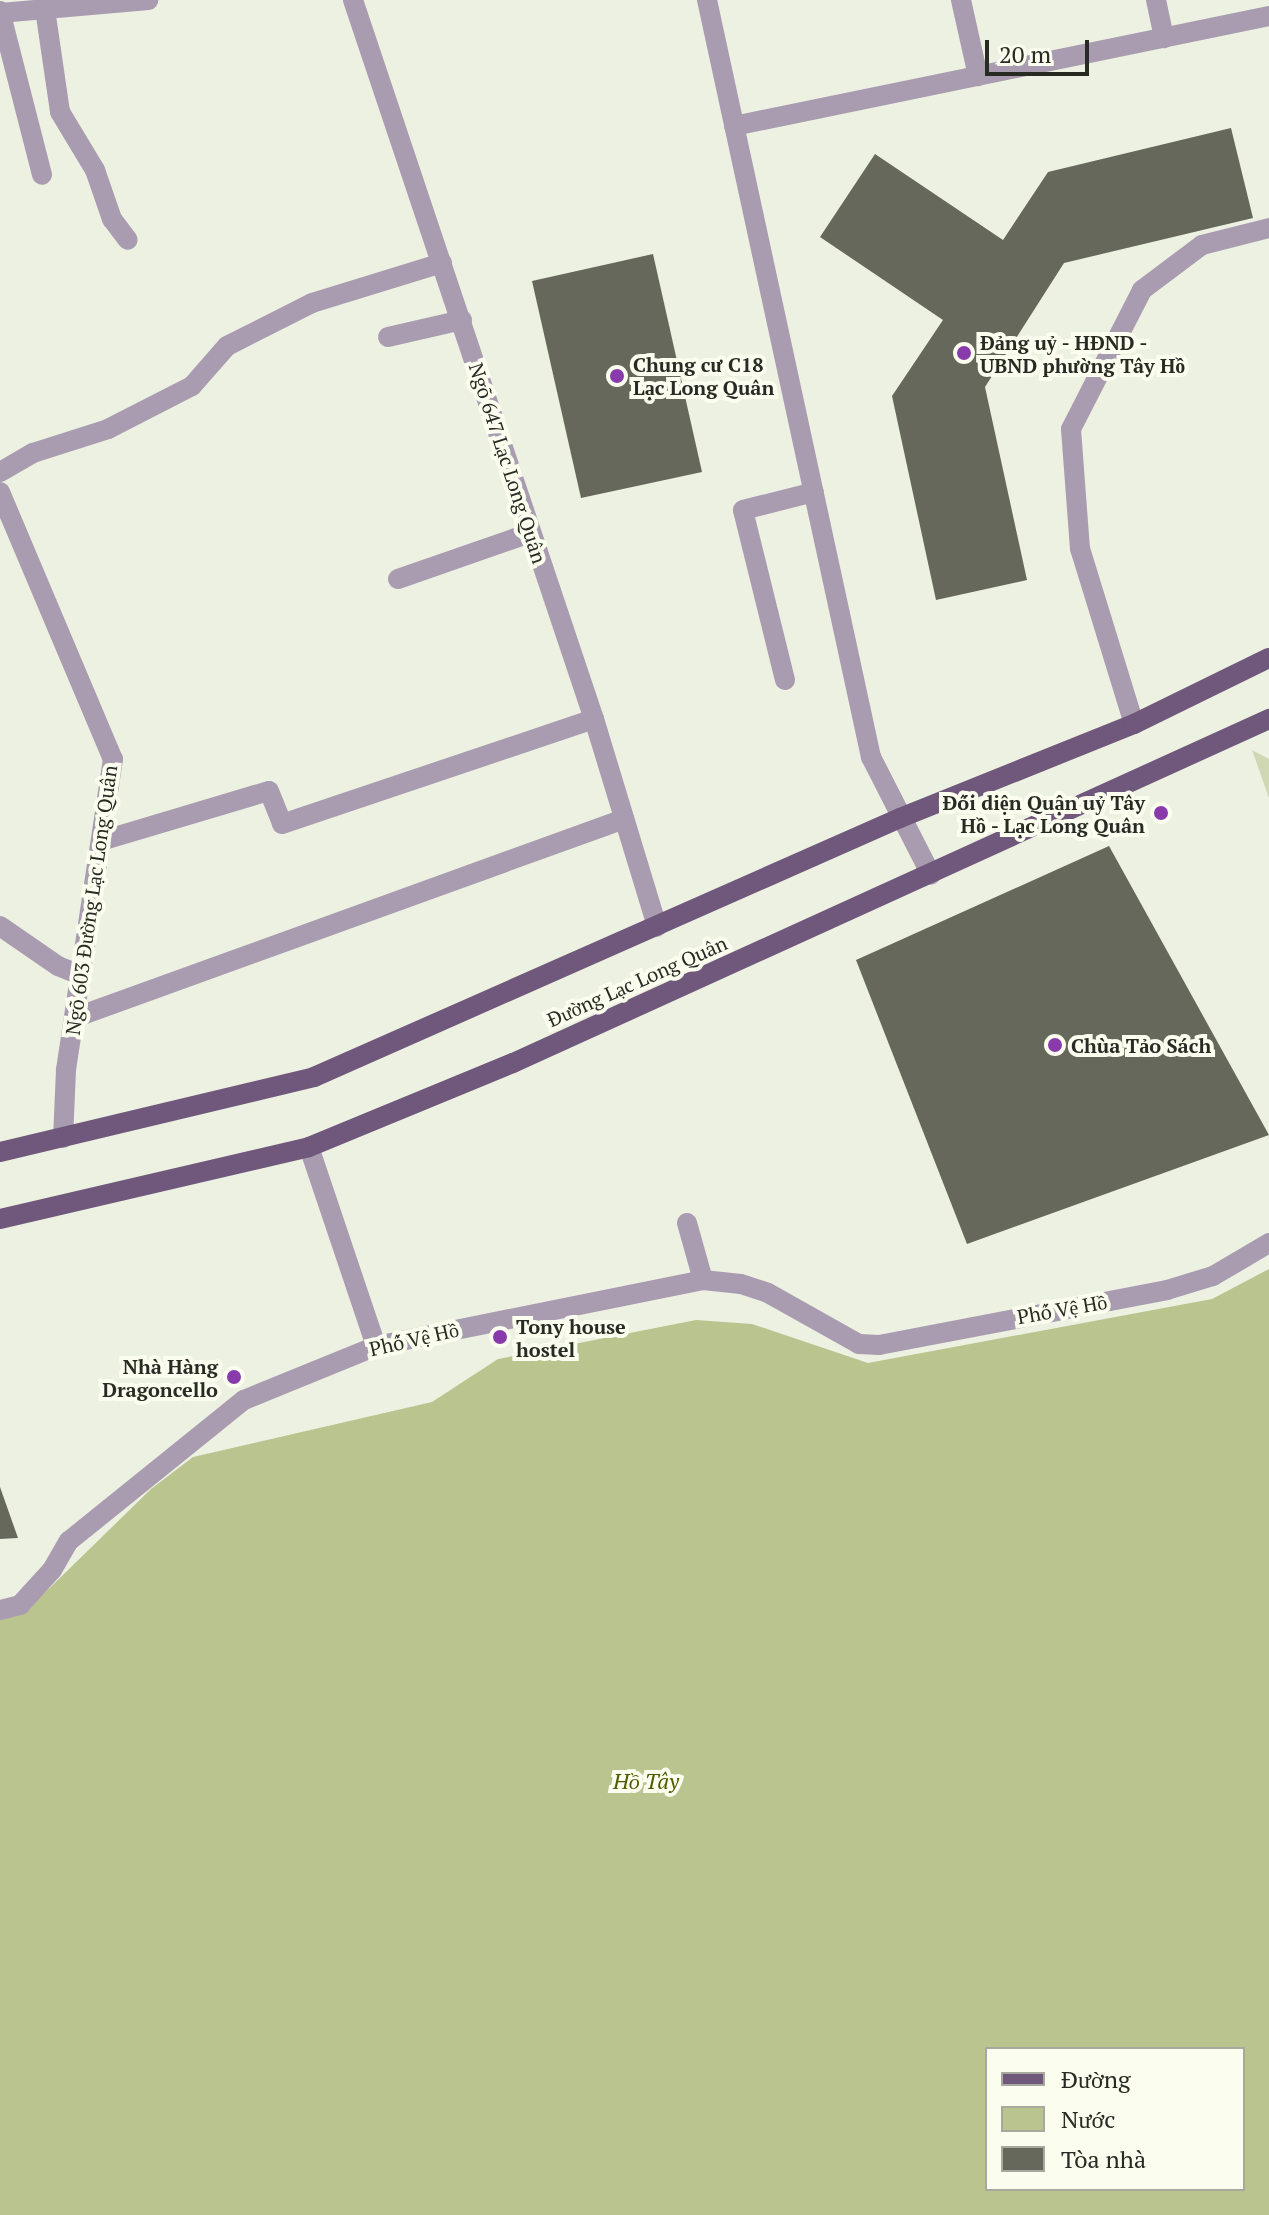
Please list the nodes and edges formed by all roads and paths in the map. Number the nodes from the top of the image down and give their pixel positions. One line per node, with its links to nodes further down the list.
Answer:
1 (148, 0): 6 (street)
2 (353, 0): 15 (street, Ngõ 647 Lạc Long Quân)
3 (707, 0): 11 (street)
4 (961, 0): 10 (street)
5 (1156, 0): 9 (street)
6 (45, 9): 7 (street); 14 (street)
7 (0, 12): 12 (street)
8 (1269, 16): 9 (street)
9 (1164, 38): 10 (street)
10 (978, 76): 11 (street)
11 (734, 126): 20 (street)
12 (42, 175)
13 (1269, 228): 28 (street)
14 (128, 240)
15 (442, 263): 16 (street, Ngõ 647 Lạc Long Quân); 18 (street)
16 (462, 320): 17 (street); 22 (street, Ngõ 647 Lạc Long Quân)
17 (388, 337)
18 (0, 472)
19 (0, 492): 21 (street, Ngõ 603 Đường Lạc Long Quân)
20 (814, 492): 25 (street); 29 (street)
21 (4, 514): 31 (street, Ngõ 603 Đường Lạc Long Quân)
22 (530, 533): 23 (street); 26 (street, Ngõ 647 Lạc Long Quân)
23 (398, 579)
24 (1269, 658): 28 (main road, Đường Lạc Long Quân)
25 (785, 680)
26 (594, 719): 30 (street, Ngõ 647 Lạc Long Quân); 31 (street)
27 (1269, 719): 32 (main road, Đường Lạc Long Quân)
28 (1134, 724): 29 (main road, Đường Lạc Long Quân)
29 (900, 818): 32 (street); 34 (main road, Đường Lạc Long Quân)
30 (624, 819): 34 (street, Ngõ 647 Lạc Long Quân); 36 (street)
31 (101, 841): 35 (street, Ngõ 603 Đường Lạc Long Quân)
32 (931, 875): 38 (main road, Đường Lạc Long Quân)
33 (0, 926): 35 (street)
34 (657, 927): 37 (main road, Đường Lạc Long Quân)
35 (80, 975): 36 (street, Ngõ 603 Đường Lạc Long Quân)
36 (74, 1018): 37 (street, Ngõ 603 Đường Lạc Long Quân)
37 (63, 1138): 39 (main road, Đường Lạc Long Quân)
38 (309, 1147): 40 (main road, Đường Lạc Long Quân); 44 (street)
39 (0, 1152)
40 (0, 1219)
41 (687, 1223): 43 (street)
42 (1269, 1243): 43 (street, Phố Vệ Hồ)
43 (703, 1280): 44 (street, Phố Vệ Hồ)
44 (376, 1346): 45 (street, Phố Vệ Hồ)
45 (0, 1610)

